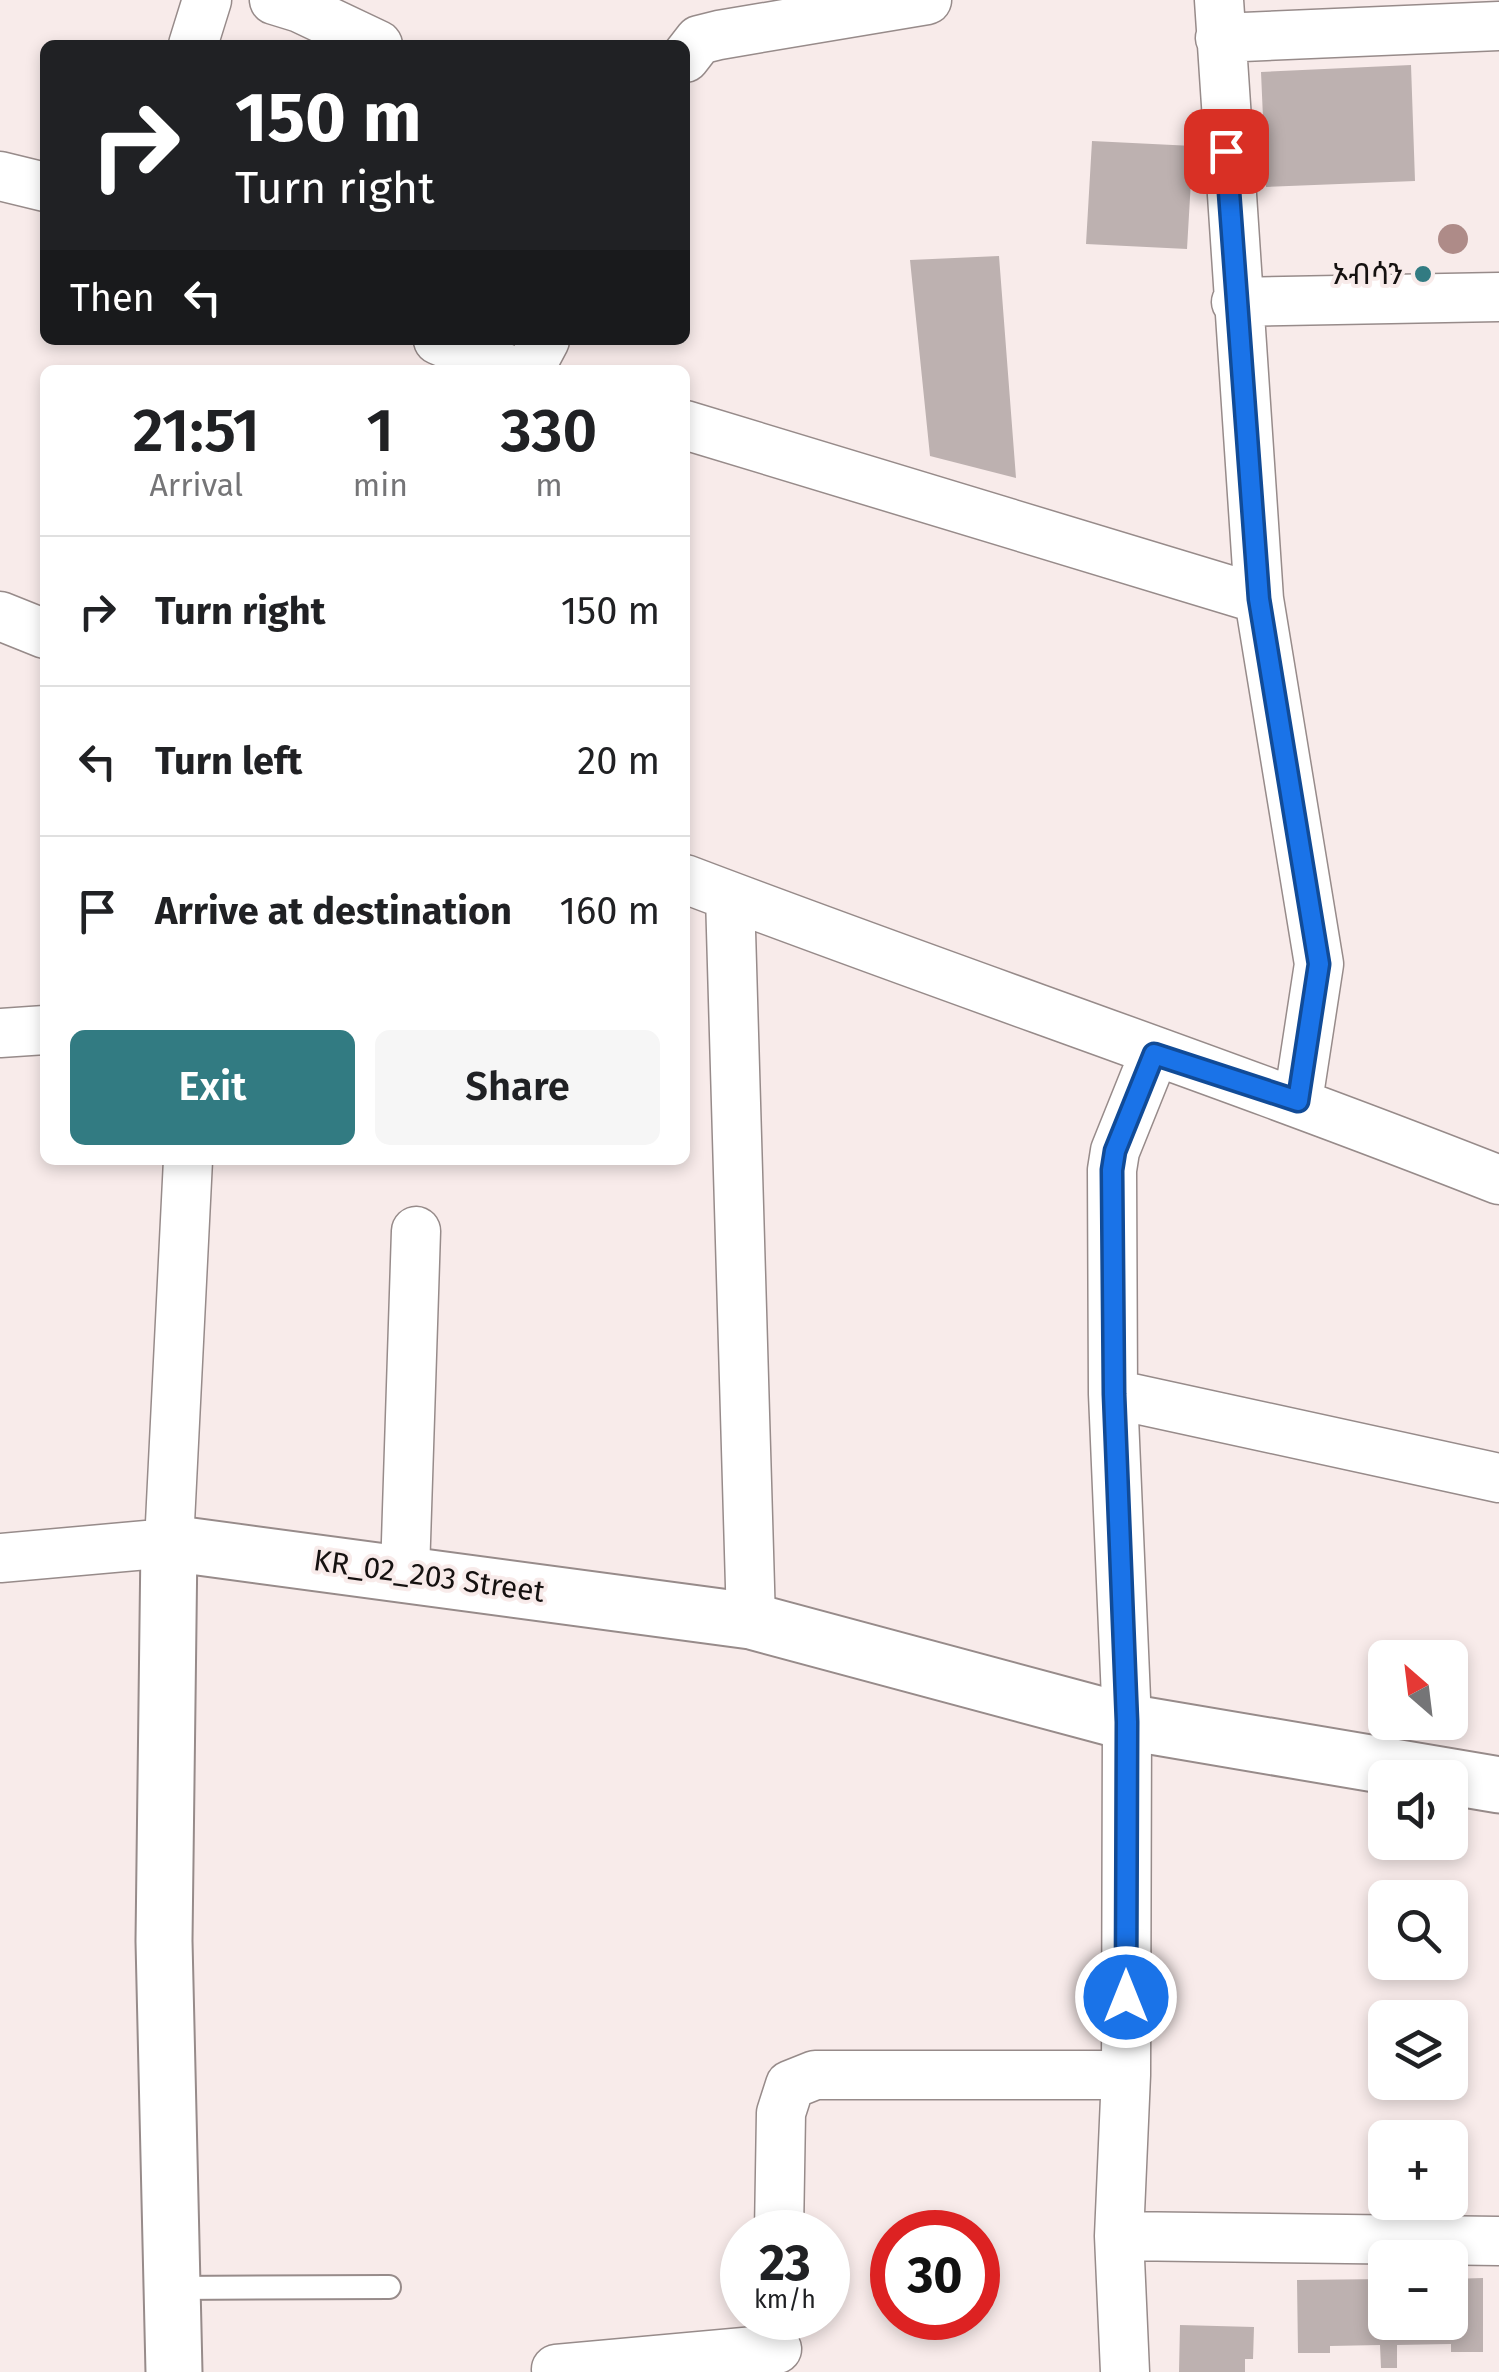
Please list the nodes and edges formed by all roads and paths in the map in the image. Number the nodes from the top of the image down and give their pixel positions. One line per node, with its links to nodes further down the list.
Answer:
1 (206, 0): 6 (street)
2 (274, 0): 7 (street)
3 (927, 0): 8 (street)
4 (1219, 19): 5 (street); 12 (street)
5 (1499, 26)
6 (194, 40)
7 (366, 40)
8 (690, 52)
9 (0, 176): 10 (street)
10 (40, 186)
11 (1499, 297): 12 (street)
12 (1236, 302): 16 (street)
13 (450, 345): 14 (street)
14 (498, 365)
15 (690, 427): 16 (street)
16 (1259, 599): 24 (street)
17 (0, 616): 18 (street)
18 (40, 632)
19 (690, 881): 20 (street)
20 (730, 896): 23 (street); 33 (street)
21 (40, 1030): 22 (street)
22 (0, 1034)
23 (1154, 1054): 24 (street); 28 (street)
24 (1298, 1101): 26 (street)
25 (188, 1165): 30 (street)
26 (1499, 1180)
27 (416, 1232): 32 (street)
28 (1114, 1394): 29 (street); 34 (street)
29 (1499, 1478)
30 (169, 1544): 31 (street); 32 (street, KR_02_203 Street); 41 (street)
31 (0, 1558)
32 (405, 1572): 33 (street, KR_02_203 Street)
33 (750, 1621): 34 (street, KR_02_203 Street)
34 (1127, 1722): 35 (street, KR_02_203 Street); 36 (street)
35 (1499, 1785)
36 (1126, 2076): 37 (street); 38 (street)
37 (779, 2210)
38 (1119, 2236): 39 (street); 45 (street)
39 (1499, 2242)
40 (390, 2287): 41 (lane)
41 (171, 2288): 44 (street)
42 (778, 2346): 43 (street)
43 (556, 2368)
44 (174, 2372)
45 (1125, 2372)

